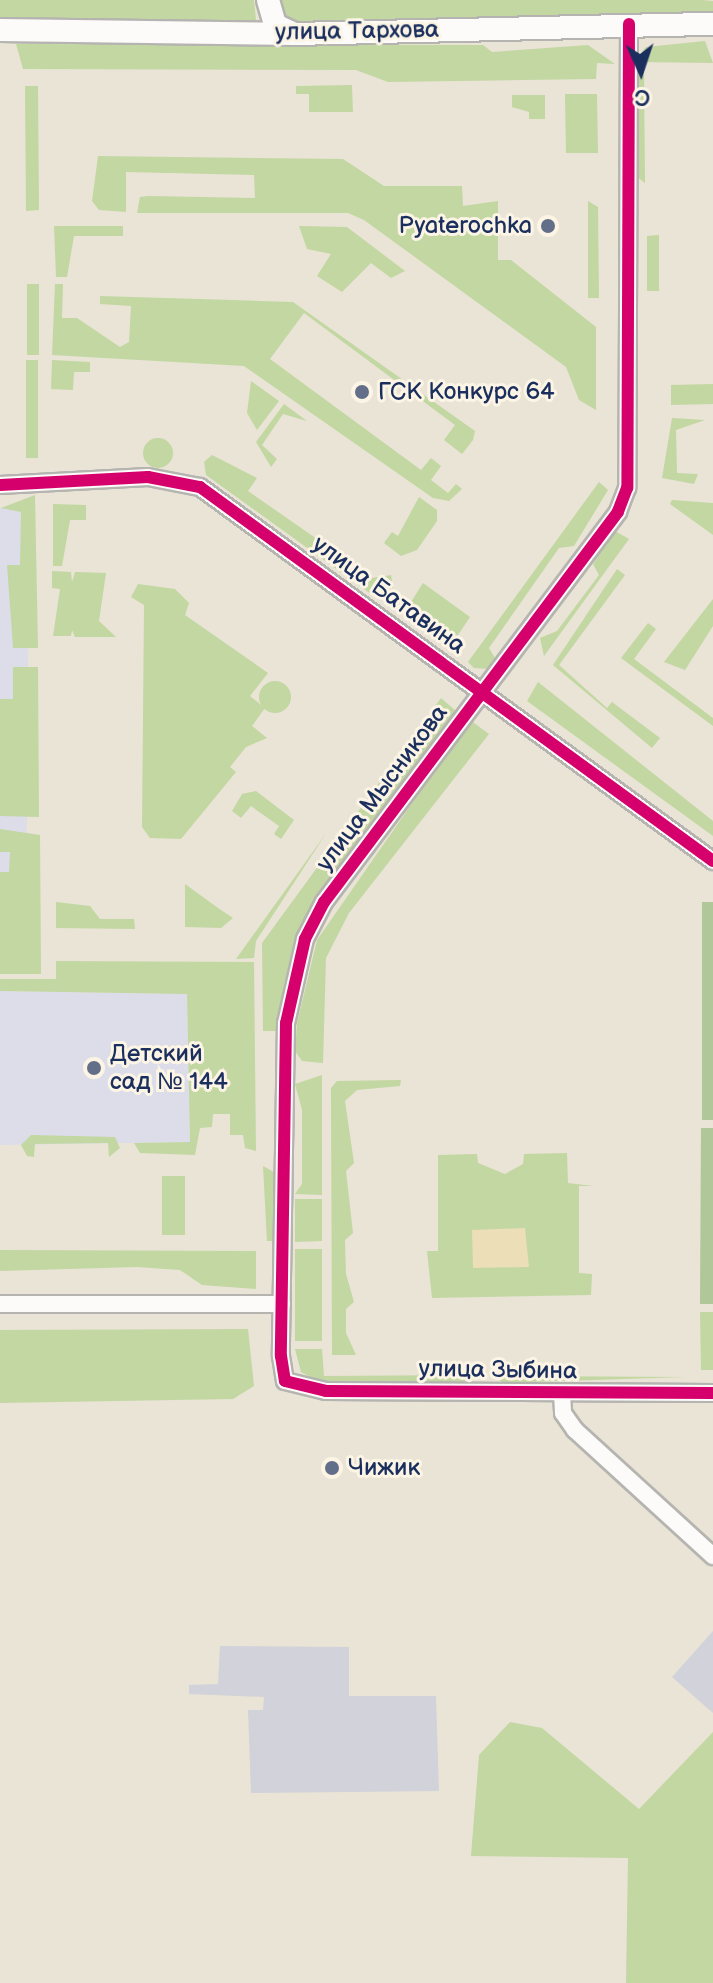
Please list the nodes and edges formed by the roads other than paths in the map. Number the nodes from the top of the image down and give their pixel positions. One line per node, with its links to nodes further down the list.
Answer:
1 (268, 0): 5 (main road)
2 (629, 24): 3 (main road, улица Тархова); 5 (main road, улица Тархова); 7 (street, улица Мысникова)
3 (713, 24)
4 (0, 30): 5 (main road, улица Тархова)
5 (295, 34)
6 (0, 485): 7 (street, улица Батавина)
7 (481, 691): 8 (street, улица Батавина); 10 (street, улица Мысникова)
8 (713, 861)
9 (0, 1304): 10 (street)
10 (282, 1304): 11 (street, улица Мысникова)
11 (285, 1381): 12 (street, улица Зыбина)
12 (562, 1393): 13 (street, улица Зыбина); 14 (street)
13 (713, 1393)
14 (713, 1556)

